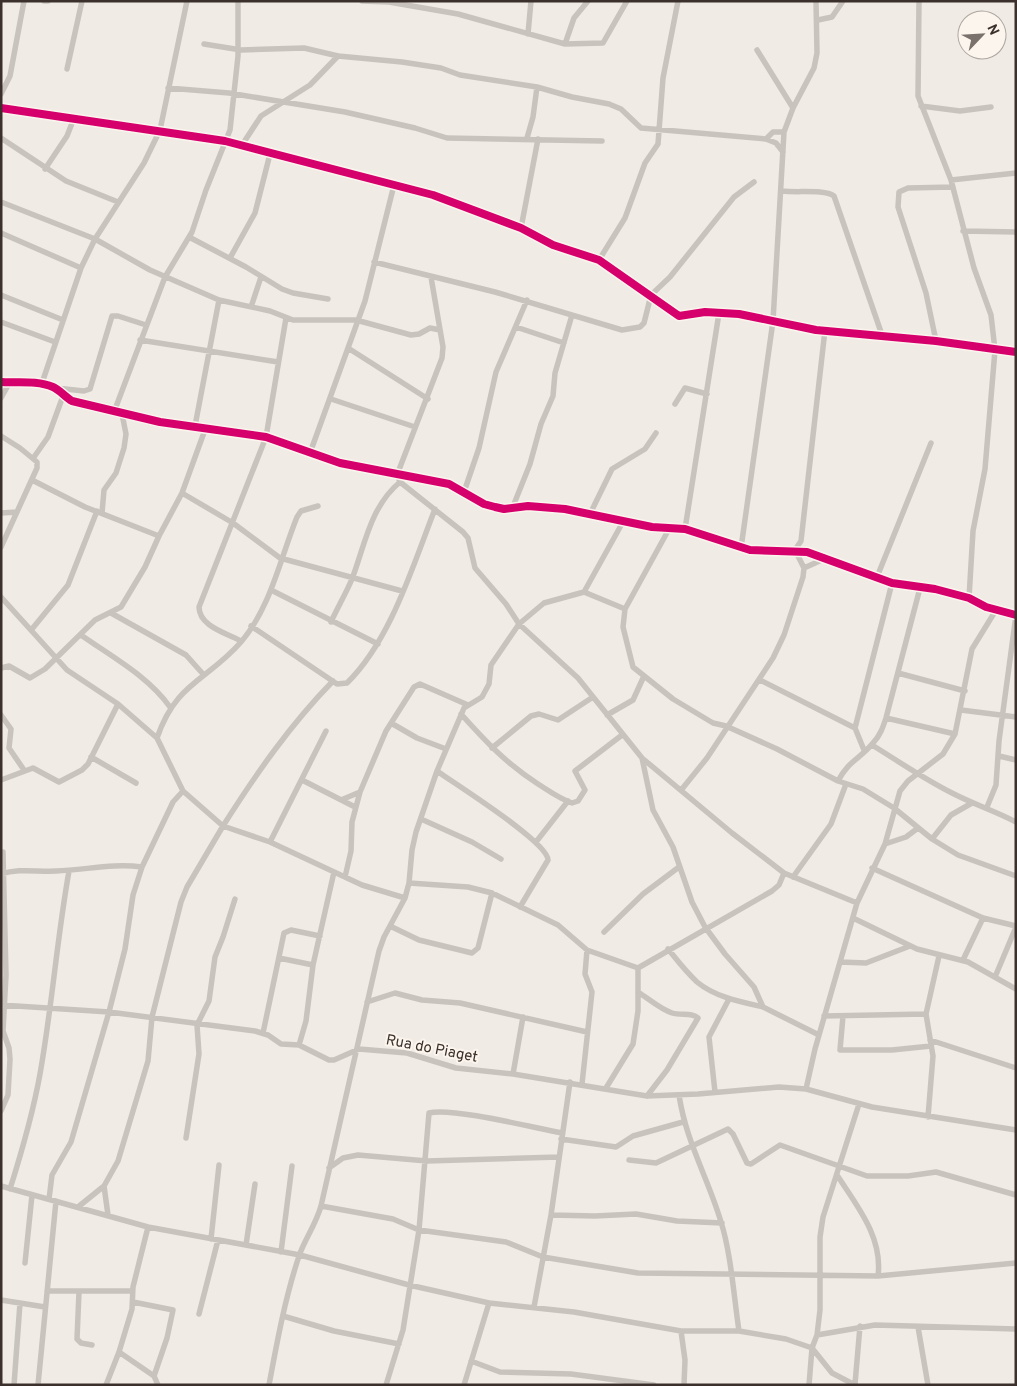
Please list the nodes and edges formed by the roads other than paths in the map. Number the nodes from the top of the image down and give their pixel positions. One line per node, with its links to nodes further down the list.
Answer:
1 (24, 1): 27 (street)
2 (44, 1): 3 (street)
3 (48, 1)
4 (82, 1): 23 (street)
5 (187, 1): 25 (street)
6 (238, 1): 20 (street)
7 (362, 1): 15 (street)
8 (531, 1): 17 (street)
9 (588, 1): 19 (street)
10 (627, 1): 19 (street)
11 (678, 1): 35 (street)
12 (816, 1): 16 (street)
13 (843, 1): 16 (street)
14 (919, 1): 29 (street)
15 (388, 2): 17 (street)
16 (818, 20): 32 (street)
17 (528, 34): 19 (street)
18 (204, 44): 20 (street)
19 (565, 44)
20 (238, 49): 22 (street); 26 (street)
21 (757, 50): 32 (street)
22 (338, 56): 24 (street); 28 (street)
23 (67, 69)
24 (537, 87): 35 (street); 38 (street)
25 (168, 88): 26 (street); 34 (street)
26 (233, 93): 28 (street); 41 (street)
27 (1, 94)
28 (281, 102): 38 (street); 43 (street)
29 (921, 106): 30 (street); 49 (street)
30 (991, 107)
31 (1, 108): 33 (street)
32 (793, 108): 36 (street)
33 (74, 118): 34 (street); 46 (street)
34 (160, 130): 41 (street); 53 (street)
35 (660, 130): 40 (street); 61 (street)
36 (784, 132): 40 (street); 44 (street)
37 (1, 138): 46 (street)
38 (527, 138): 39 (street)
39 (538, 139): 42 (street); 54 (street)
40 (766, 139): 44 (street)
41 (225, 141): 43 (street); 58 (street)
42 (602, 141)
43 (242, 145): 45 (street)
44 (783, 152): 51 (street)
45 (270, 154): 50 (street); 60 (street)
46 (45, 169): 53 (street)
47 (1016, 173): 49 (street)
48 (754, 182): 68 (street)
49 (952, 183): 55 (street); 86 (street)
50 (394, 185): 54 (street); 62 (street)
51 (782, 191): 78 (street); 84 (street)
52 (1, 202): 59 (street)
53 (118, 202): 59 (street)
54 (521, 228): 61 (street)
55 (963, 231): 56 (street); 90 (street)
56 (1016, 232)
57 (1, 233): 63 (street)
58 (189, 237): 60 (street); 64 (street)
59 (95, 239): 63 (street); 64 (street)
60 (230, 258): 65 (street)
61 (599, 260): 68 (street)
62 (374, 262): 66 (street); 77 (street)
63 (81, 268): 76 (street)
64 (165, 277): 70 (street); 80 (street)
65 (261, 277): 69 (street); 72 (street)
66 (431, 277): 71 (street); 82 (street)
67 (1, 295): 76 (street)
68 (651, 295): 73 (street); 74 (street)
69 (328, 299)
70 (219, 300): 72 (street); 91 (street)
71 (527, 300): 74 (street); 81 (street)
72 (251, 307): 75 (street)
73 (719, 313): 78 (street); 98 (street)
74 (572, 315): 88 (street)
75 (286, 318): 77 (street); 93 (street)
76 (63, 320): 87 (street)
77 (356, 320): 82 (street); 89 (street)
78 (773, 321): 83 (street); 134 (street)
79 (1, 322): 87 (street)
80 (146, 325): 85 (street); 97 (street)
81 (516, 327): 88 (street); 118 (street)
82 (440, 330): 102 (street)
83 (825, 330): 84 (street); 132 (street)
84 (882, 336): 86 (street)
85 (140, 340): 91 (street); 104 (street)
86 (936, 341): 90 (street)
87 (55, 342): 96 (street)
88 (564, 342): 121 (street)
89 (348, 348): 101 (street); 102 (street)
90 (996, 350): 92 (street); 148 (street)
91 (209, 352): 93 (street); 106 (street)
92 (1016, 352)
93 (278, 362): 111 (street)
94 (1, 382): 95 (street)
95 (10, 382): 96 (street); 100 (street)
96 (42, 383): 97 (street)
97 (56, 388): 99 (street)
98 (707, 394): 103 (street); 130 (street)
99 (63, 396): 104 (street); 114 (street)
100 (1, 398)
101 (331, 399): 108 (street); 113 (street)
102 (428, 399): 108 (street)
103 (675, 404)
104 (114, 412): 105 (street)
105 (122, 414): 106 (street); 124 (street)
106 (195, 426): 107 (street)
107 (206, 427): 111 (street); 119 (street)
108 (415, 427): 115 (street)
109 (656, 433): 126 (street)
110 (1, 436): 114 (street)
111 (266, 437): 113 (street); 128 (street)
112 (931, 443): 140 (street)
113 (310, 453): 115 (street)
114 (34, 457): 116 (street)
115 (397, 475): 117 (street); 118 (street)
116 (32, 480): 123 (street); 124 (street)
117 (400, 482): 122 (street); 141 (street)
118 (464, 492): 121 (street)
119 (182, 493): 128 (street); 131 (street)
120 (318, 506): 137 (street)
121 (512, 508): 126 (street)
122 (435, 509): 145 (street); 154 (street)
123 (17, 512): 125 (street); 133 (street)
124 (99, 512): 131 (street); 156 (street)
125 (1, 513)
126 (590, 514): 127 (street)
127 (624, 520): 129 (street); 146 (street)
128 (232, 524): 137 (street); 158 (street)
129 (669, 529): 130 (street); 149 (street)
130 (685, 529): 134 (street)
131 (159, 536): 151 (street)
132 (800, 542): 135 (street); 136 (street)
133 (1, 547)
134 (742, 548): 135 (street)
135 (795, 550): 136 (street); 139 (street)
136 (807, 552): 138 (street)
137 (280, 558): 141 (street); 144 (street)
138 (824, 559): 139 (street); 140 (street)
139 (804, 568): 165 (street)
140 (877, 577): 142 (street)
141 (352, 579): 145 (street); 153 (street)
142 (892, 583): 143 (street); 181 (street)
143 (920, 588): 148 (street); 162 (street)
144 (271, 590): 153 (street); 155 (street)
145 (402, 591): 159 (street)
146 (584, 592): 149 (street); 154 (street)
147 (1, 597): 156 (street)
148 (970, 598): 150 (street)
149 (625, 609): 164 (street)
150 (996, 610): 152 (street); 167 (street)
151 (111, 613): 157 (street); 163 (street)
152 (1016, 615): 176 (street)
153 (331, 622): 159 (street)
154 (519, 624): 168 (street); 170 (street)
155 (251, 626): 158 (street); 166 (street)
156 (32, 629): 160 (street)
157 (81, 636): 160 (street); 171 (street)
158 (241, 641): 163 (street)
159 (378, 644): 166 (street)
160 (56, 659): 161 (street); 169 (street)
161 (1, 668)
162 (898, 673): 167 (street); 178 (street)
163 (203, 674): 171 (street)
164 (644, 676): 175 (street); 180 (street)
165 (760, 680): 180 (street); 181 (street)
166 (333, 681): 213 (street)
167 (965, 691): 172 (street)
168 (593, 697): 175 (street); 187 (street)
169 (118, 704): 185 (street); 191 (street)
170 (468, 705): 173 (street); 179 (street)
171 (170, 707): 185 (street)
172 (961, 710): 176 (street); 184 (street)
173 (461, 714): 187 (street); 188 (street)
174 (1, 715): 194 (street)
175 (607, 715): 183 (street)
176 (1003, 716): 177 (street); 190 (street)
177 (1016, 717)
178 (886, 718): 184 (street); 186 (street)
179 (391, 723): 188 (street); 204 (street)
180 (726, 726): 199 (street); 202 (street)
181 (855, 728): 189 (street)
182 (326, 730): 198 (street)
183 (622, 734): 192 (street); 206 (street)
184 (955, 734): 196 (street)
185 (157, 738): 203 (street)
186 (872, 745): 189 (street); 196 (street)
187 (492, 748): 206 (street)
188 (446, 749): 195 (street)
189 (864, 750): 199 (street)
190 (999, 756): 193 (street); 209 (street)
191 (91, 757): 194 (street); 200 (street)
192 (642, 758): 202 (street); 222 (street)
193 (1016, 760)
194 (24, 770): 197 (street)
195 (437, 771): 211 (street); 217 (street)
196 (918, 774): 207 (street); 210 (street)
197 (1, 780)
198 (302, 780): 205 (street); 216 (street)
199 (838, 781): 201 (street)
200 (136, 783)
201 (846, 784): 210 (street); 230 (street)
202 (682, 789): 227 (street)
203 (183, 790): 213 (street); 221 (street)
204 (360, 792): 205 (street); 208 (street)
205 (341, 800): 208 (street)
206 (568, 801): 217 (street)
207 (972, 803): 209 (street); 215 (street)
208 (355, 807): 229 (street)
209 (987, 807): 212 (street)
210 (894, 808): 214 (street); 218 (street)
211 (421, 819): 220 (street); 231 (street)
212 (1016, 822)
213 (223, 826): 216 (street); 265 (street)
214 (918, 828): 215 (street); 218 (street)
215 (932, 839): 228 (street)
216 (270, 842): 225 (street)
217 (536, 842): 236 (street)
218 (885, 844): 223 (street)
219 (3, 852): 226 (street)
220 (501, 858)
221 (142, 867): 224 (street); 261 (street)
222 (680, 867): 240 (street); 242 (street)
223 (872, 868): 235 (street); 238 (street)
224 (69, 871): 226 (street); 259 (street)
225 (334, 872): 229 (street); 243 (street)
226 (2, 873): 258 (street)
227 (784, 873): 230 (street); 240 (street)
228 (1016, 876)
229 (345, 877): 233 (street)
230 (793, 877): 235 (street)
231 (409, 883): 232 (street); 233 (street)
232 (492, 893): 236 (street); 239 (street)
233 (406, 898): 239 (street)
234 (235, 899): 267 (street)
235 (857, 904): 237 (street)
236 (520, 906): 246 (street)
237 (854, 918): 244 (street); 250 (street)
238 (983, 918): 241 (street); 249 (street)
239 (390, 926): 257 (street)
240 (706, 927): 245 (street); 260 (street)
241 (1016, 927): 253 (street)
242 (604, 932)
243 (320, 936): 248 (street); 251 (street)
244 (910, 946): 247 (street); 250 (street)
245 (668, 949): 252 (street); 256 (street)
246 (588, 950): 252 (street); 268 (street)
247 (939, 956): 249 (street); 262 (street)
248 (279, 958): 251 (street); 269 (street)
249 (963, 960): 253 (street)
250 (840, 962): 263 (street)
251 (313, 965): 272 (street)
252 (638, 968): 255 (street)
253 (995, 977): 254 (street)
254 (1016, 989)
255 (638, 992): 278 (street); 282 (street)
256 (729, 999): 260 (street); 280 (street)
257 (368, 1002): 266 (street); 273 (street)
258 (3, 1005): 259 (street, Rua do Piaget); 284 (street)
259 (50, 1007): 261 (street, Rua do Piaget); 302 (street)
260 (763, 1007): 270 (street)
261 (109, 1012): 265 (street, Rua do Piaget); 305 (street)
262 (926, 1014): 264 (street); 271 (street)
263 (824, 1016): 264 (street); 270 (street)
264 (843, 1016): 271 (street)
265 (152, 1017): 267 (street, Rua do Piaget); 301 (street)
266 (523, 1018): 268 (street); 275 (street)
267 (197, 1024): 269 (street, Rua do Piaget); 289 (street)
268 (588, 1032): 277 (street)
269 (263, 1033): 272 (street, Rua do Piaget)
270 (819, 1034): 279 (street)
271 (931, 1043): 274 (street); 285 (street)
272 (299, 1045): 273 (street, Rua do Piaget)
273 (358, 1049): 275 (street, Rua do Piaget); 296 (street)
274 (1016, 1068)
275 (513, 1074): 276 (street, Rua do Piaget)
276 (570, 1082): 277 (street, Rua do Piaget); 288 (street)
277 (582, 1084): 278 (street, Rua do Piaget)
278 (606, 1088): 282 (street, Rua do Piaget)
279 (806, 1089): 280 (street, Rua do Piaget); 283 (street, Rua do Piaget)
280 (715, 1092): 281 (street, Rua do Piaget)
281 (679, 1095): 282 (street, Rua do Piaget); 286 (street)
282 (647, 1096)
283 (859, 1104): 285 (street, Rua do Piaget); 297 (street)
284 (1, 1111)
285 (928, 1117): 287 (street, Rua do Piaget)
286 (683, 1122): 288 (street); 290 (street)
287 (1016, 1130)
288 (562, 1136): 291 (street); 292 (street)
289 (186, 1138)
290 (691, 1145): 293 (street); 297 (street); 311 (street)
291 (559, 1157): 292 (street); 310 (street)
292 (427, 1160): 296 (street); 313 (street)
293 (629, 1160)
294 (219, 1166): 314 (street)
295 (292, 1166): 317 (street)
296 (329, 1168): 307 (street)
297 (840, 1168): 298 (street); 304 (street)
298 (837, 1175): 323 (street); 324 (street)
299 (255, 1184): 316 (street)
300 (1, 1186): 302 (street)
301 (104, 1186): 308 (street); 309 (street)
302 (10, 1189): 303 (street)
303 (32, 1195): 305 (street); 320 (street)
304 (1016, 1195)
305 (49, 1199): 306 (street)
306 (56, 1201): 308 (street); 326 (street)
307 (321, 1206): 313 (street); 318 (street)
308 (78, 1207): 309 (street)
309 (108, 1215): 312 (street)
310 (551, 1215): 311 (street); 319 (street)
311 (722, 1223): 322 (street)
312 (148, 1227): 314 (street); 328 (street)
313 (420, 1230): 319 (street); 325 (street)
314 (211, 1238): 315 (street)
315 (218, 1240): 316 (street); 335 (street)
316 (246, 1245): 317 (street)
317 (281, 1252): 318 (street)
318 (300, 1255): 325 (street); 336 (street)
319 (543, 1257): 322 (street); 334 (street)
320 (25, 1263)
321 (1016, 1264): 324 (street)
322 (730, 1275): 323 (street); 341 (street)
323 (821, 1276): 324 (street); 342 (street)
324 (878, 1276)
325 (409, 1285): 332 (street); 344 (street)
326 (47, 1291): 327 (street); 333 (street)
327 (78, 1292): 328 (street); 343 (street)
328 (132, 1292): 330 (street)
329 (1, 1300): 331 (street)
330 (133, 1302): 346 (street); 348 (street)
331 (20, 1303): 333 (street); 350 (street)
332 (489, 1303): 334 (street); 347 (street)
333 (45, 1307): 351 (street)
334 (534, 1307): 340 (street)
335 (199, 1314)
336 (283, 1316): 344 (street); 354 (street)
337 (860, 1326): 338 (street); 342 (street); 349 (street)
338 (918, 1327): 339 (street); 360 (street)
339 (1016, 1329)
340 (681, 1331): 341 (street); 358 (street)
341 (739, 1331): 345 (street)
342 (817, 1335): 345 (street)
343 (92, 1344)
344 (399, 1344): 355 (street)
345 (812, 1348): 349 (street); 359 (street)
346 (119, 1352): 348 (street); 352 (street)
347 (471, 1361): 356 (street); 357 (street)
348 (154, 1376): 353 (street)
349 (855, 1384)
350 (14, 1385)
351 (38, 1385)
352 (106, 1385)
353 (158, 1385)
354 (269, 1385)
355 (386, 1385)
356 (464, 1385)
357 (654, 1385)
358 (684, 1385)
359 (809, 1385)
360 (928, 1385)

